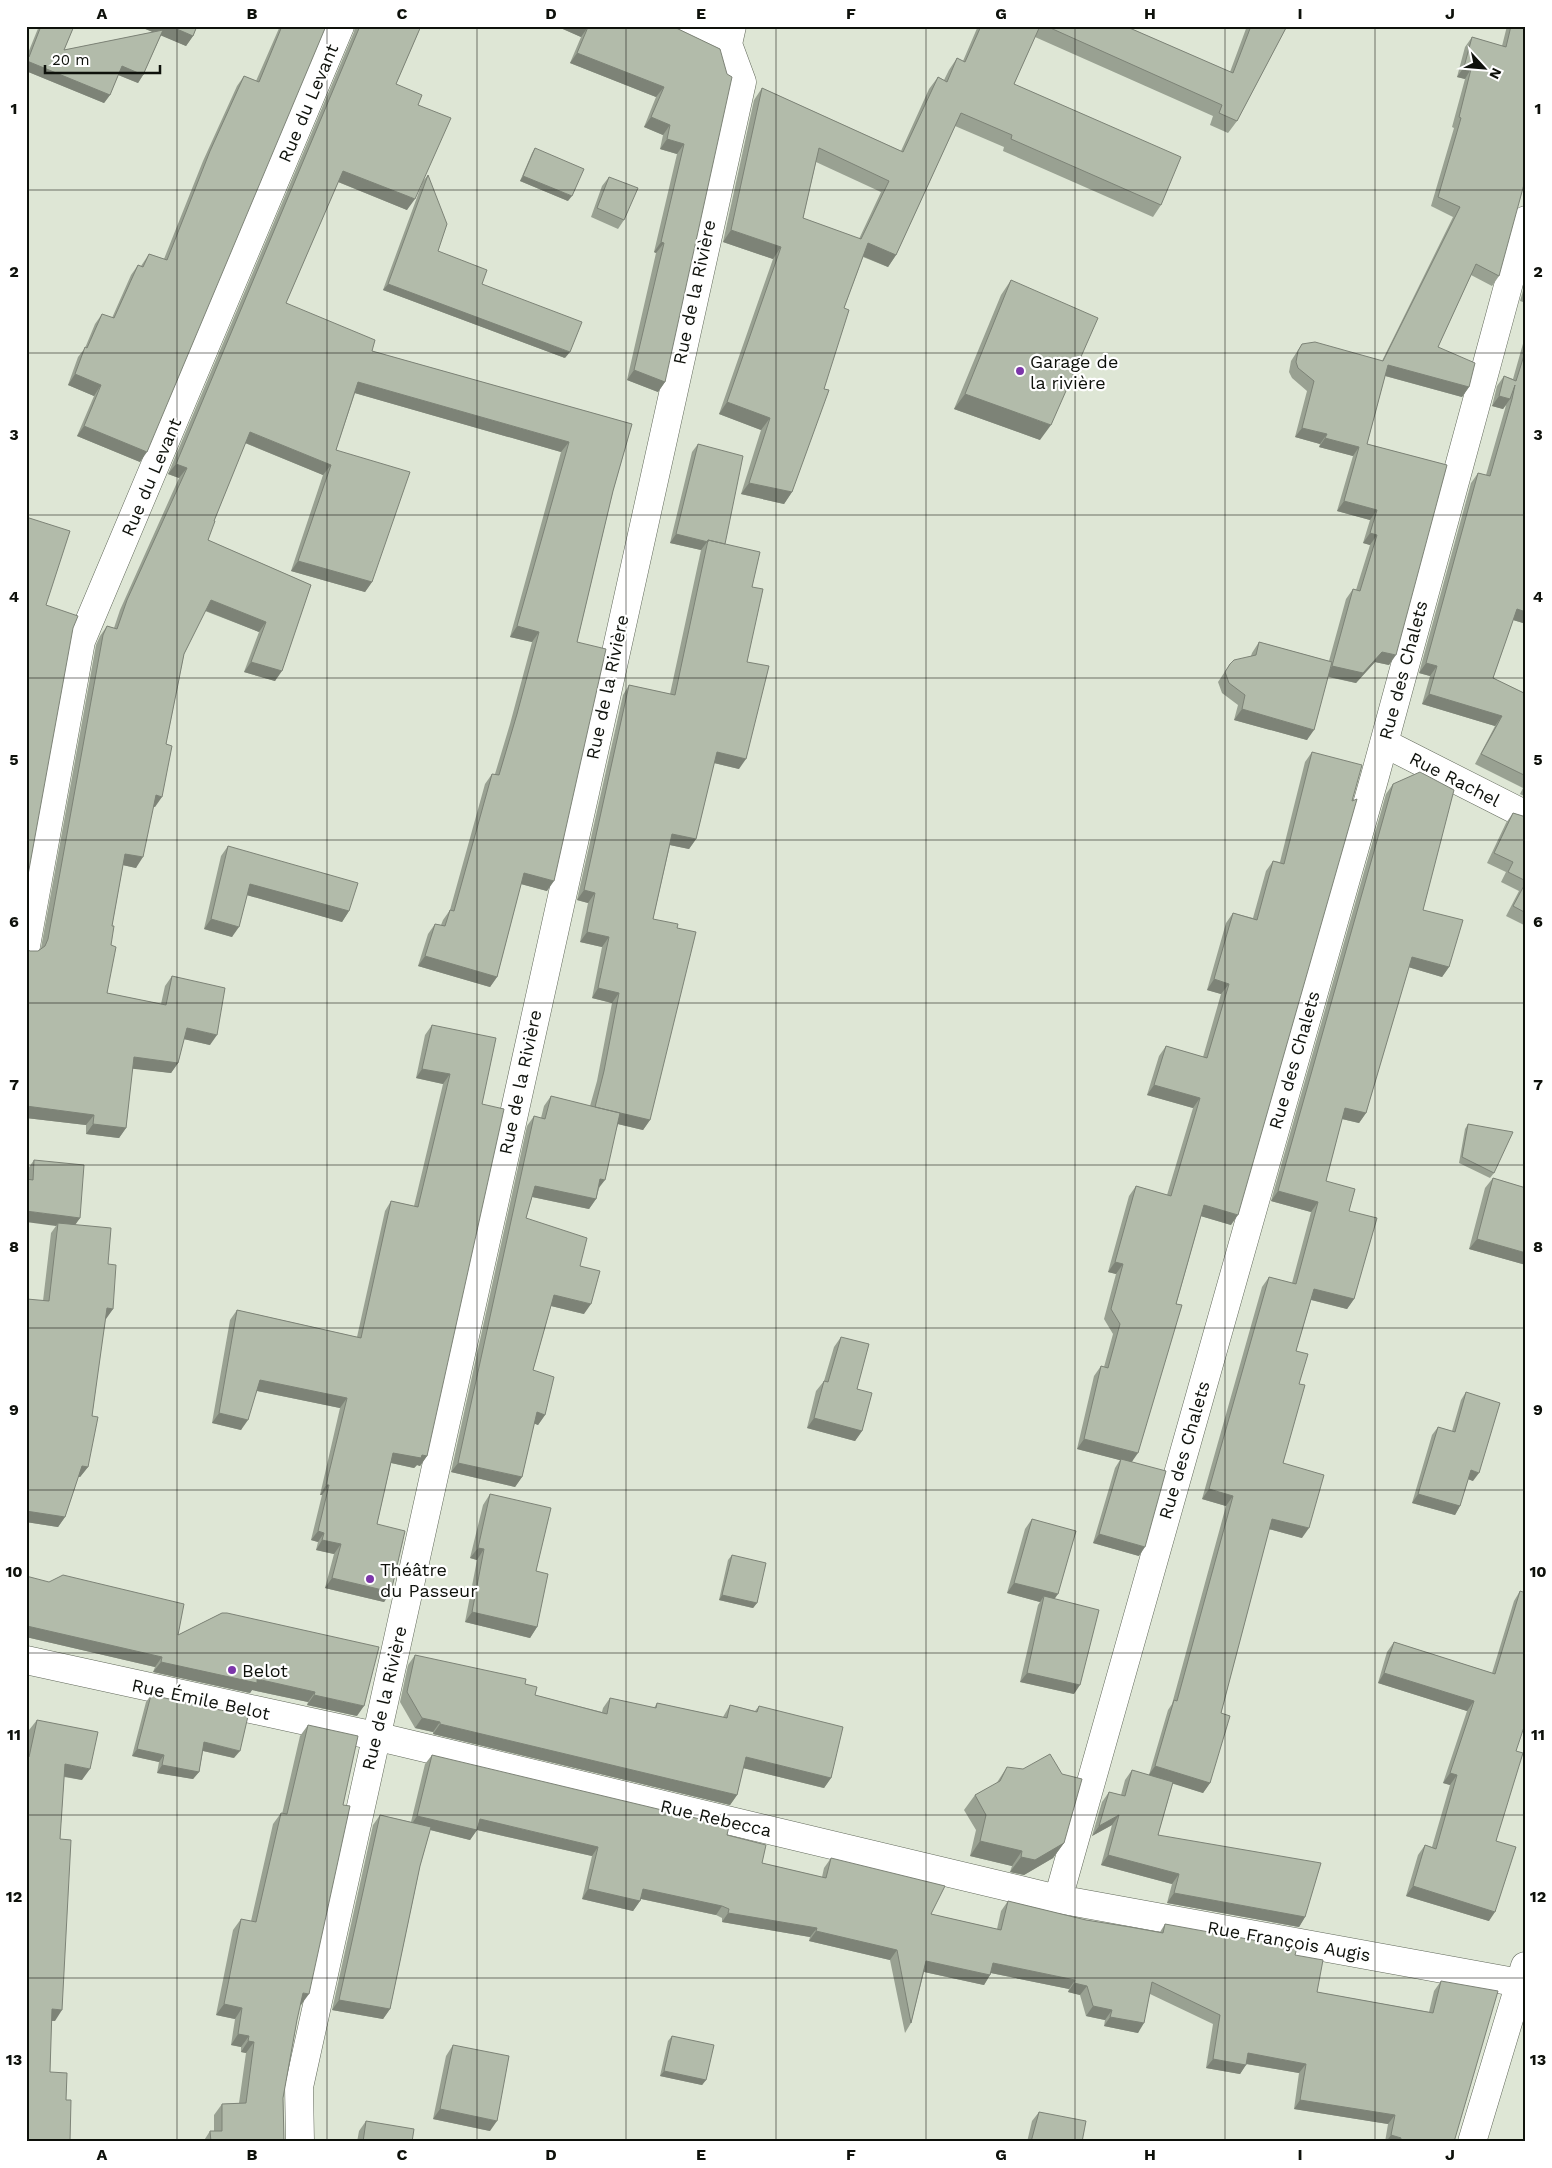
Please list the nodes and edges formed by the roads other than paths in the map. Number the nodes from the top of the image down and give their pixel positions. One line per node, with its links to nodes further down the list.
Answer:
1 (340, 26): 7 (street, Rue du Levant)
2 (688, 26): 3 (street)
3 (730, 35): 9 (street, Rue de la Rivière)
4 (1526, 220): 5 (street, Rue des Chalets)
5 (1384, 743): 6 (street, Rue Rachel); 10 (street, Rue des Chalets)
6 (1526, 815)
7 (26, 946)
8 (26, 1660): 9 (street, Rue Émile Belot)
9 (375, 1736): 10 (street, Rue Rebecca); 12 (street, Rue de la Rivière)
10 (1058, 1899): 11 (street, Rue François Augis)
11 (1523, 1974): 13 (street)
12 (300, 2142)
13 (1472, 2142)

